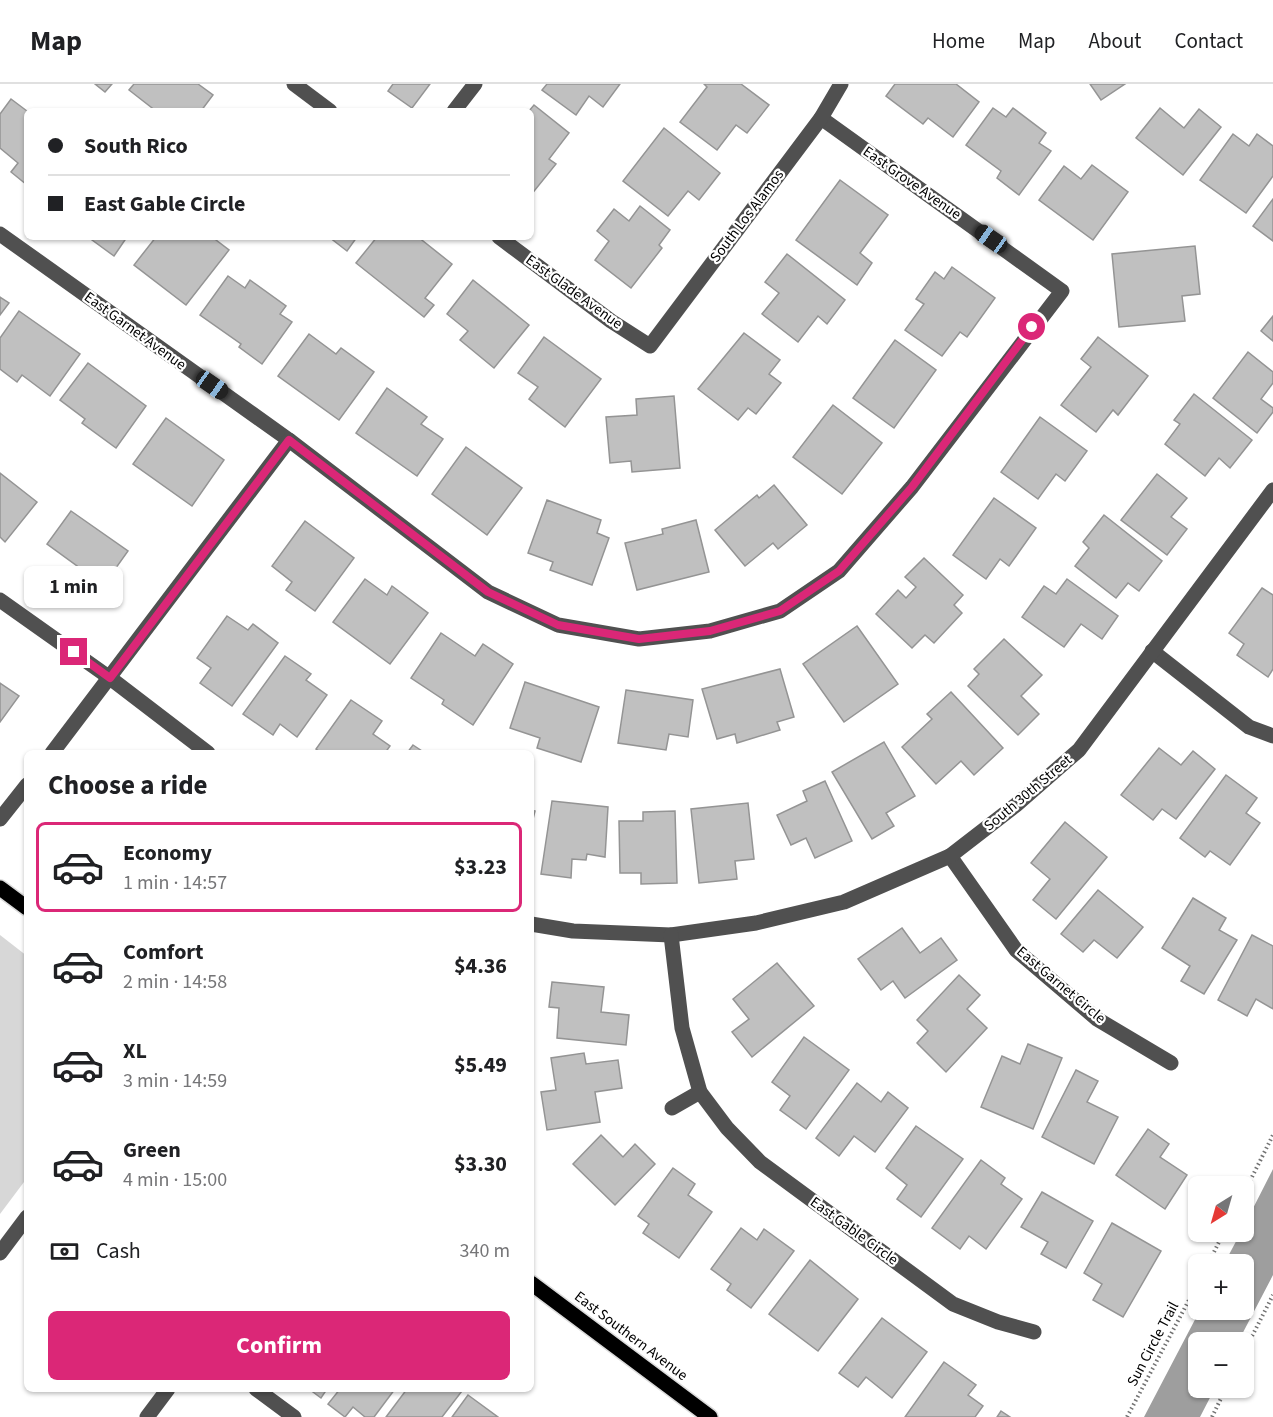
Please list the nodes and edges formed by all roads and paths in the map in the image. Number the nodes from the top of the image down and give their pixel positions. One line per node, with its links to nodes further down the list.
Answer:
1 (294, 84): 4 (street)
2 (475, 84): 5 (street)
3 (841, 84): 6 (street, South Los Alamos)
4 (326, 108)
5 (456, 108)
6 (821, 118): 9 (street, East Grove Avenue); 10 (street, South Los Alamos)
7 (0, 234): 11 (street, East Garnet Avenue)
8 (503, 240): 10 (street, East Glade Avenue)
9 (1062, 291): 11 (street, East Garnet Avenue)
10 (650, 346)
11 (289, 440): 15 (street)
12 (1273, 490): 14 (street, South 30th Street)
13 (0, 600): 15 (street)
14 (1152, 651): 16 (street); 21 (street, South 30th Street)
15 (110, 678): 17 (street); 18 (street)
16 (1273, 736)
17 (54, 750)
18 (204, 750)
19 (24, 789): 20 (street)
20 (0, 819)
21 (950, 856): 25 (street, South 30th Street); 26 (street, East Garnet Circle)
22 (0, 888): 23 (main road)
23 (24, 906)
24 (534, 924): 25 (street, South 30th Street)
25 (671, 935): 27 (street, East Gable Circle)
26 (1172, 1063)
27 (700, 1092): 28 (street); 36 (street, East Gable Circle)
28 (672, 1108)
29 (1273, 1135): 30 (path)
30 (1252, 1176)
31 (24, 1221): 32 (street)
32 (0, 1253)
33 (534, 1285): 43 (main road, East Southern Avenue)
34 (1273, 1295): 37 (path)
35 (1188, 1302): 44 (path, Sun Circle Trail)
36 (1034, 1332)
37 (1254, 1332)
38 (166, 1392): 41 (street)
39 (260, 1392): 42 (street)
40 (1222, 1398): 45 (path)
41 (147, 1417)
42 (294, 1417)
43 (710, 1417)
44 (1128, 1417)
45 (1212, 1417)

